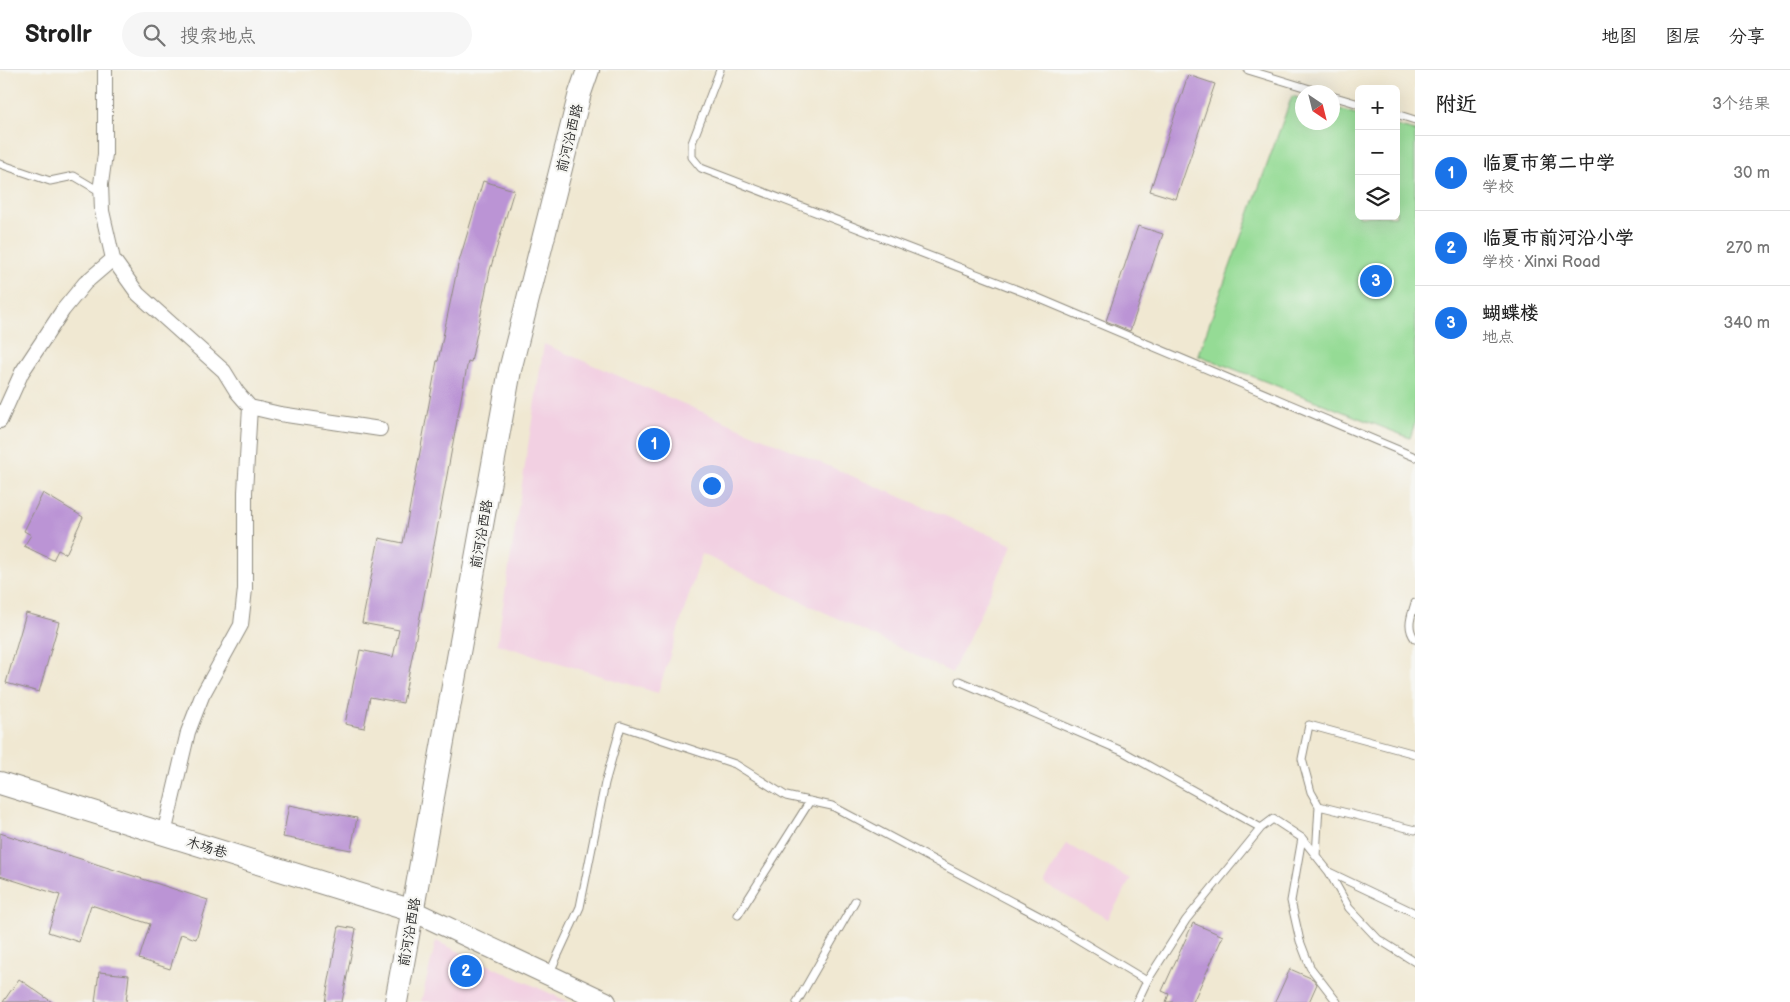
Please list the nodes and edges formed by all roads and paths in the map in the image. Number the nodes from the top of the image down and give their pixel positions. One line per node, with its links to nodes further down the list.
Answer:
1 (106, 70): 11 (street)
2 (588, 70): 31 (main road, 前河沿西路)
3 (720, 70): 16 (lane)
4 (1248, 70): 5 (lane)
5 (1297, 85)
6 (1340, 98): 7 (lane)
7 (1355, 103)
8 (1400, 115): 9 (lane)
9 (1415, 120)
10 (0, 164): 11 (lane)
11 (101, 192): 12 (street)
12 (113, 259): 13 (street); 14 (street)
13 (250, 408): 15 (street); 26 (street)
14 (0, 421)
15 (380, 429)
16 (1415, 457)
17 (1415, 603): 18 (lane)
18 (1415, 639)
19 (959, 681): 24 (lane)
20 (1415, 754): 23 (lane)
21 (0, 783): 26 (main road, 木场巷)
22 (810, 801): 33 (lane); 35 (lane); 36 (lane)
23 (1319, 806): 25 (lane); 28 (lane)
24 (1261, 828): 27 (lane); 36 (lane)
25 (1415, 830)
26 (164, 834): 31 (main road, 木场巷)
27 (1302, 838): 28 (lane); 41 (lane)
28 (1316, 856): 29 (lane)
29 (1329, 872): 32 (lane); 34 (lane)
30 (855, 901): 39 (lane)
31 (413, 911): 35 (main road); 37 (main road, 前河沿西路)
32 (1415, 913)
33 (738, 915)
34 (1415, 962)
35 (549, 975): 38 (main road)
36 (1148, 981): 40 (lane)
37 (396, 1002)
38 (606, 1002)
39 (797, 1002)
40 (1137, 1002)
41 (1337, 1002)

